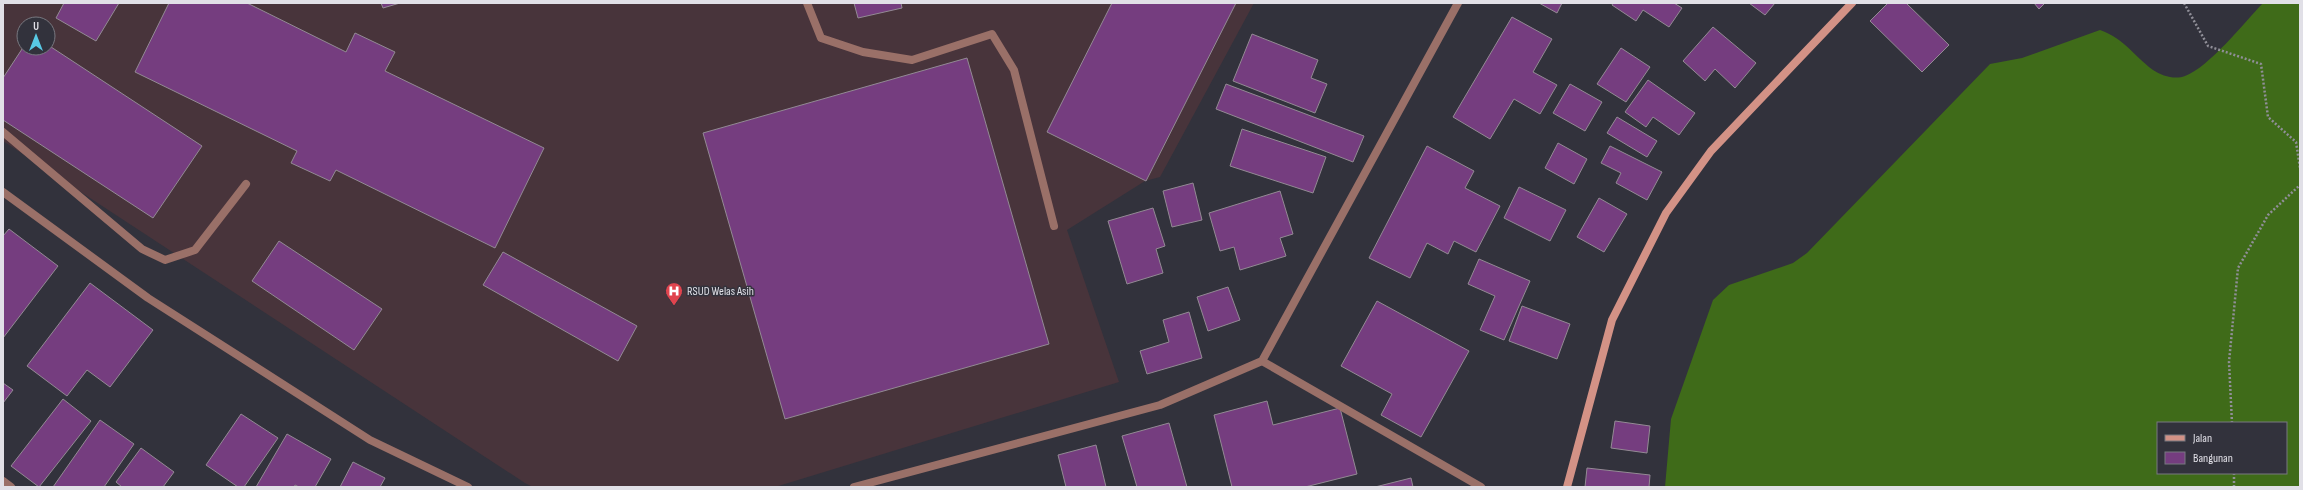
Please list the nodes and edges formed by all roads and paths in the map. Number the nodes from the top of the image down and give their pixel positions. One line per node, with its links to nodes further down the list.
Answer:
1 (807, 3): 10 (street)
2 (1458, 3): 11 (street)
3 (1852, 3): 19 (main road)
4 (2184, 3): 6 (path)
5 (3, 132): 7 (street)
6 (2300, 168)
7 (246, 184)
8 (2300, 185): 12 (path)
9 (3, 192): 16 (street)
10 (1054, 226)
11 (1262, 360): 17 (street); 18 (street)
12 (2232, 422)
13 (2234, 474): 20 (path)
14 (3, 481): 15 (street)
15 (11, 487)
16 (468, 487)
17 (854, 487)
18 (1481, 487)
19 (1567, 487)
20 (2234, 487)

